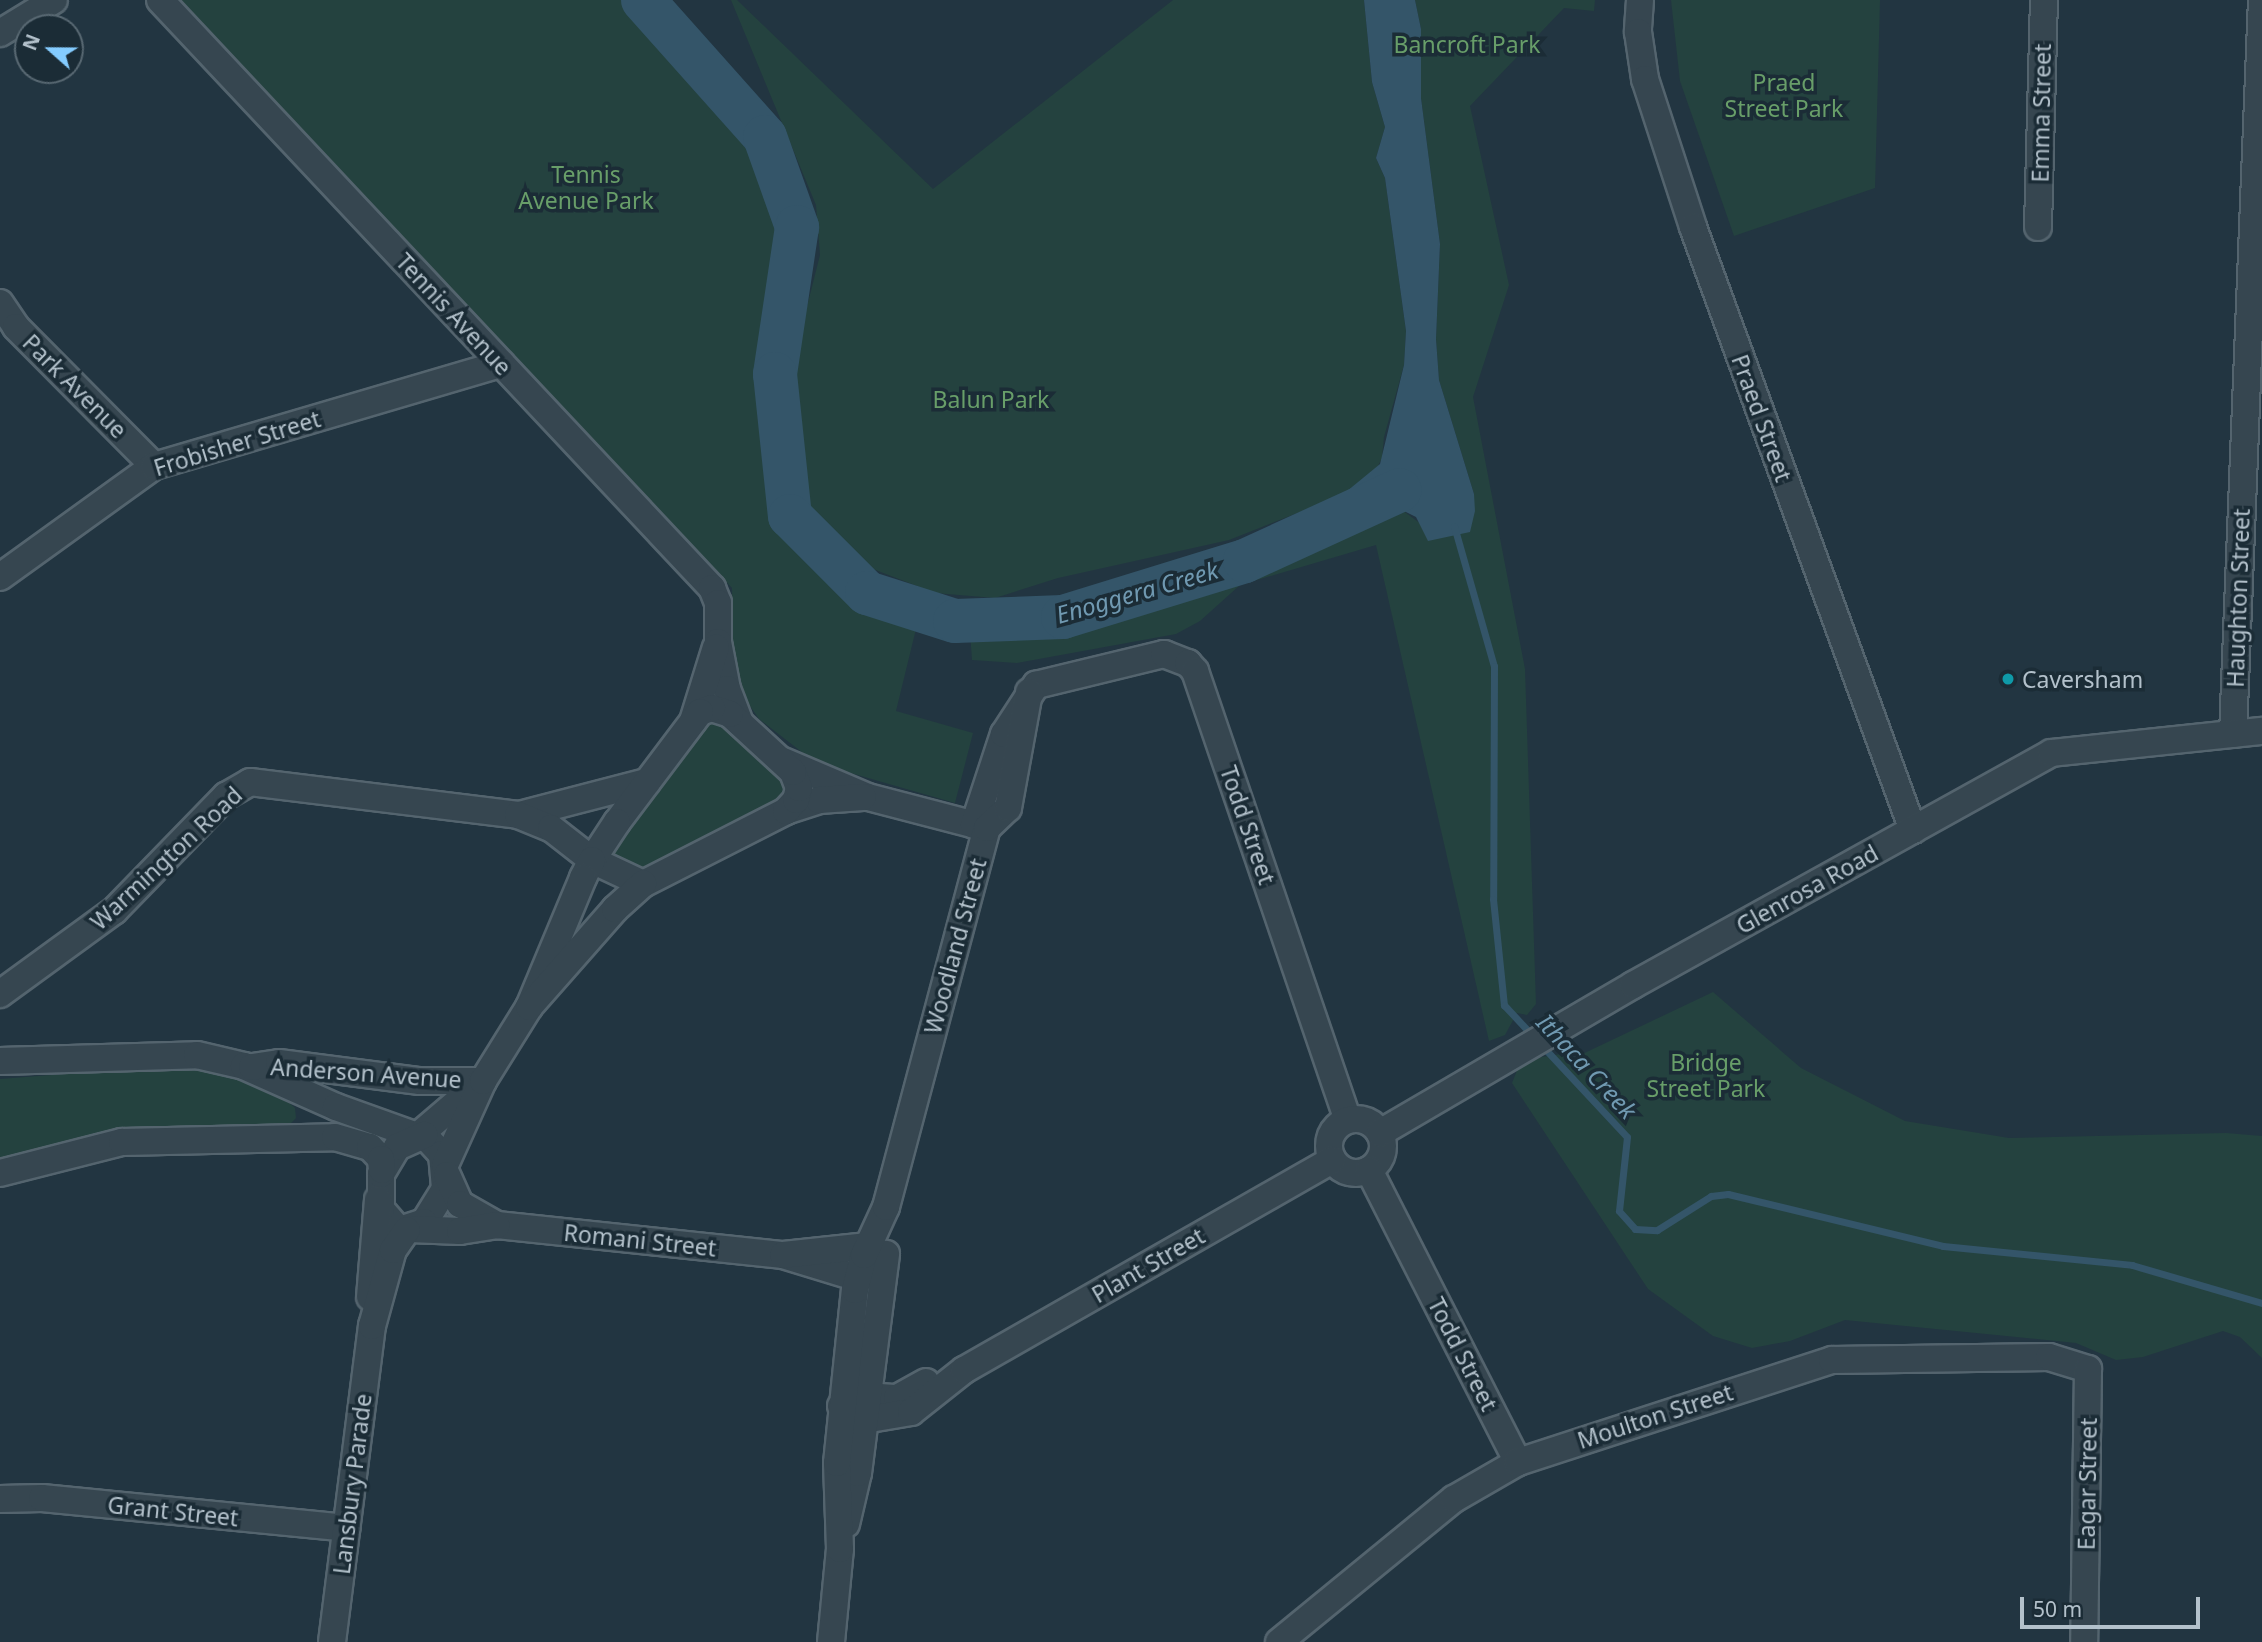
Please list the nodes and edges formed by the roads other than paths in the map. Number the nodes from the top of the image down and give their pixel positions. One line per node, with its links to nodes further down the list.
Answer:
1 (54, 0): 6 (street)
2 (160, 0): 9 (street, Tennis Avenue)
3 (1640, 0): 24 (street, Praed Street)
4 (2044, 0): 7 (street, Emma Street)
5 (2262, 0): 17 (street, Haughton Street)
6 (0, 33)
7 (2038, 227)
8 (0, 303): 10 (street, Park Avenue)
9 (501, 364): 10 (street, Frobisher Street); 12 (street, Tennis Avenue)
10 (154, 466): 11 (street, Frobisher Street)
11 (0, 577)
12 (718, 642): 14 (street, Tennis Avenue); 15 (street, Tennis Avenue)
13 (1056, 678): 23 (street, Woodland Street); 33 (street, Todd Street)
14 (693, 721): 15 (street); 19 (street)
15 (740, 723): 18 (street)
16 (2262, 731): 17 (street, Glenrosa Road)
17 (2233, 734): 24 (street, Glenrosa Road)
18 (778, 759): 20 (street); 21 (street)
19 (647, 782): 22 (street, Warmington Road); 25 (street)
20 (868, 797): 21 (street); 23 (street)
21 (786, 811): 26 (street)
22 (517, 815): 25 (street, Warmington Road); 27 (street, Warmington Road)
23 (980, 826): 42 (street, Woodland Street)
24 (1913, 830): 34 (street, Glenrosa Road)
25 (592, 860): 26 (street); 28 (street)
26 (643, 884): 28 (street)
27 (0, 994)
28 (529, 1007): 31 (street)
29 (0, 1061): 30 (street, Anderson Avenue)
30 (249, 1068): 31 (street, Anderson Avenue); 32 (street, Anderson Avenue)
31 (483, 1081): 35 (street); 38 (street)
32 (309, 1095): 35 (street, Anderson Avenue); 36 (street, Anderson Avenue)
33 (1348, 1119): 34 (street); 37 (street)
34 (1380, 1133): 39 (street)
35 (418, 1136): 38 (street); 41 (street)
36 (295, 1138): 40 (street); 41 (street)
37 (1332, 1160): 39 (street); 52 (street, Plant Street)
38 (446, 1170): 43 (street, Romani Street); 44 (street)
39 (1369, 1170): 53 (street, Todd Street)
40 (0, 1173)
41 (381, 1180): 44 (street); 49 (street, Lansbury Parade)
42 (886, 1208): 45 (street, Woodland Street); 47 (street, Woodland Street)
43 (497, 1225): 44 (street, Romani Street); 46 (street, Romani Street)
44 (409, 1229): 49 (street, Lansbury Parade)
45 (868, 1246): 46 (street, Romani Street); 47 (street); 48 (street, Woodland Street)
46 (783, 1255): 48 (street, Romani Street)
47 (884, 1267): 48 (street); 52 (street, Woodland Street)
48 (858, 1278): 51 (street, Woodland Street)
49 (372, 1326): 55 (street, Lansbury Parade)
50 (2088, 1369): 53 (street, Moulton Street); 60 (street, Eagar Street)
51 (841, 1406): 52 (street); 56 (street, Woodland Street)
52 (865, 1408): 56 (street, Woodland Street)
53 (1518, 1462): 59 (street, Moulton Street)
54 (0, 1499): 55 (street, Grant Street)
55 (347, 1528): 57 (street, Lansbury Parade)
56 (839, 1549): 58 (street, Woodland Street)
57 (332, 1642)
58 (831, 1642)
59 (1279, 1642)
60 (2084, 1642)

